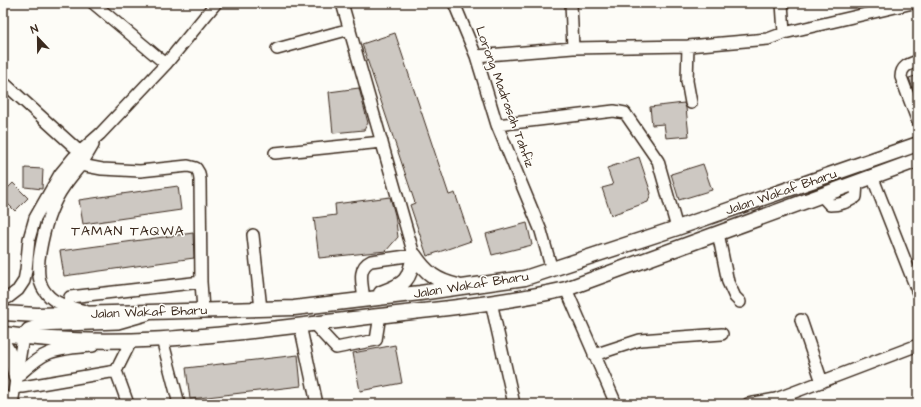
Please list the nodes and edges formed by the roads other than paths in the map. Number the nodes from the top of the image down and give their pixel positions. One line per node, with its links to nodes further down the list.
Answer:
1 (93, 3): 16 (street)
2 (216, 3): 16 (street)
3 (342, 3): 9 (street)
4 (454, 3): 14 (street, Lorong Madrasah Tahfiz)
5 (571, 3): 12 (street)
6 (782, 3): 10 (street)
7 (913, 3): 8 (street); 10 (street)
8 (918, 4)
9 (350, 29): 13 (street); 22 (street)
10 (784, 33): 11 (street)
11 (688, 46): 12 (street); 18 (street)
12 (573, 48): 14 (street)
13 (277, 49)
14 (476, 56): 20 (street, Lorong Madrasah Tahfiz)
15 (918, 61): 19 (street)
16 (166, 64): 21 (street)
17 (3, 82): 24 (street)
18 (691, 103)
19 (918, 122)
20 (497, 125): 29 (street); 33 (street, Lorong Madrasah Tahfiz)
21 (100, 134): 24 (street); 27 (street)
22 (382, 142): 25 (street); 32 (street)
23 (918, 144): 29 (main road, Jalan Wakaf Bharu)
24 (80, 152): 39 (street)
25 (275, 152)
26 (918, 160): 28 (main road, Jalan Wakaf Bharu)
27 (81, 165): 34 (street); 47 (street)
28 (872, 176): 30 (main road, Jalan Wakaf Bharu); 37 (street)
29 (677, 228): 33 (main road, Jalan Wakaf Bharu)
30 (718, 232): 36 (main road, Jalan Wakaf Bharu); 42 (street)
31 (252, 235): 43 (street)
32 (414, 255): 35 (main road); 40 (main road); 40 (street)
33 (552, 270): 35 (main road, Jalan Wakaf Bharu)
34 (201, 282): 38 (street); 44 (street)
35 (460, 287): 40 (main road, Jalan Wakaf Bharu)
36 (566, 289): 41 (main road, Jalan Wakaf Bharu); 58 (street)
37 (918, 293)
38 (70, 297)
39 (3, 300)
40 (364, 300): 43 (main road, Jalan Wakaf Bharu)
41 (491, 302): 48 (main road, Jalan Wakaf Bharu); 66 (street)
42 (740, 302)
43 (261, 309): 44 (main road, Jalan Wakaf Bharu)
44 (203, 310): 45 (main road, Jalan Wakaf Bharu)
45 (154, 312): 47 (main road, Jalan Wakaf Bharu); 53 (street)
46 (3, 313): 47 (main road, Jalan Wakaf Bharu)
47 (97, 314)
48 (380, 315): 50 (main road, Jalan Wakaf Bharu); 50 (street)
49 (801, 320): 61 (street)
50 (307, 324): 54 (main road, Jalan Wakaf Bharu); 65 (street)
51 (3, 334): 53 (main road, Jalan Wakaf Bharu)
52 (722, 334): 58 (street)
53 (23, 336): 55 (main road, Jalan Wakaf Bharu); 60 (street)
54 (162, 339): 55 (main road, Jalan Wakaf Bharu); 64 (street)
55 (131, 341): 59 (street); 60 (street, Jalan Wakaf Bharu)
56 (3, 343): 60 (main road)
57 (918, 345): 61 (street)
58 (594, 355): 67 (street)
59 (116, 371): 60 (street); 63 (street)
60 (15, 382): 62 (street)
61 (822, 382): 68 (street)
62 (9, 400)
63 (128, 404)
64 (179, 404)
65 (317, 404)
66 (512, 404)
67 (616, 404)
68 (748, 404)

